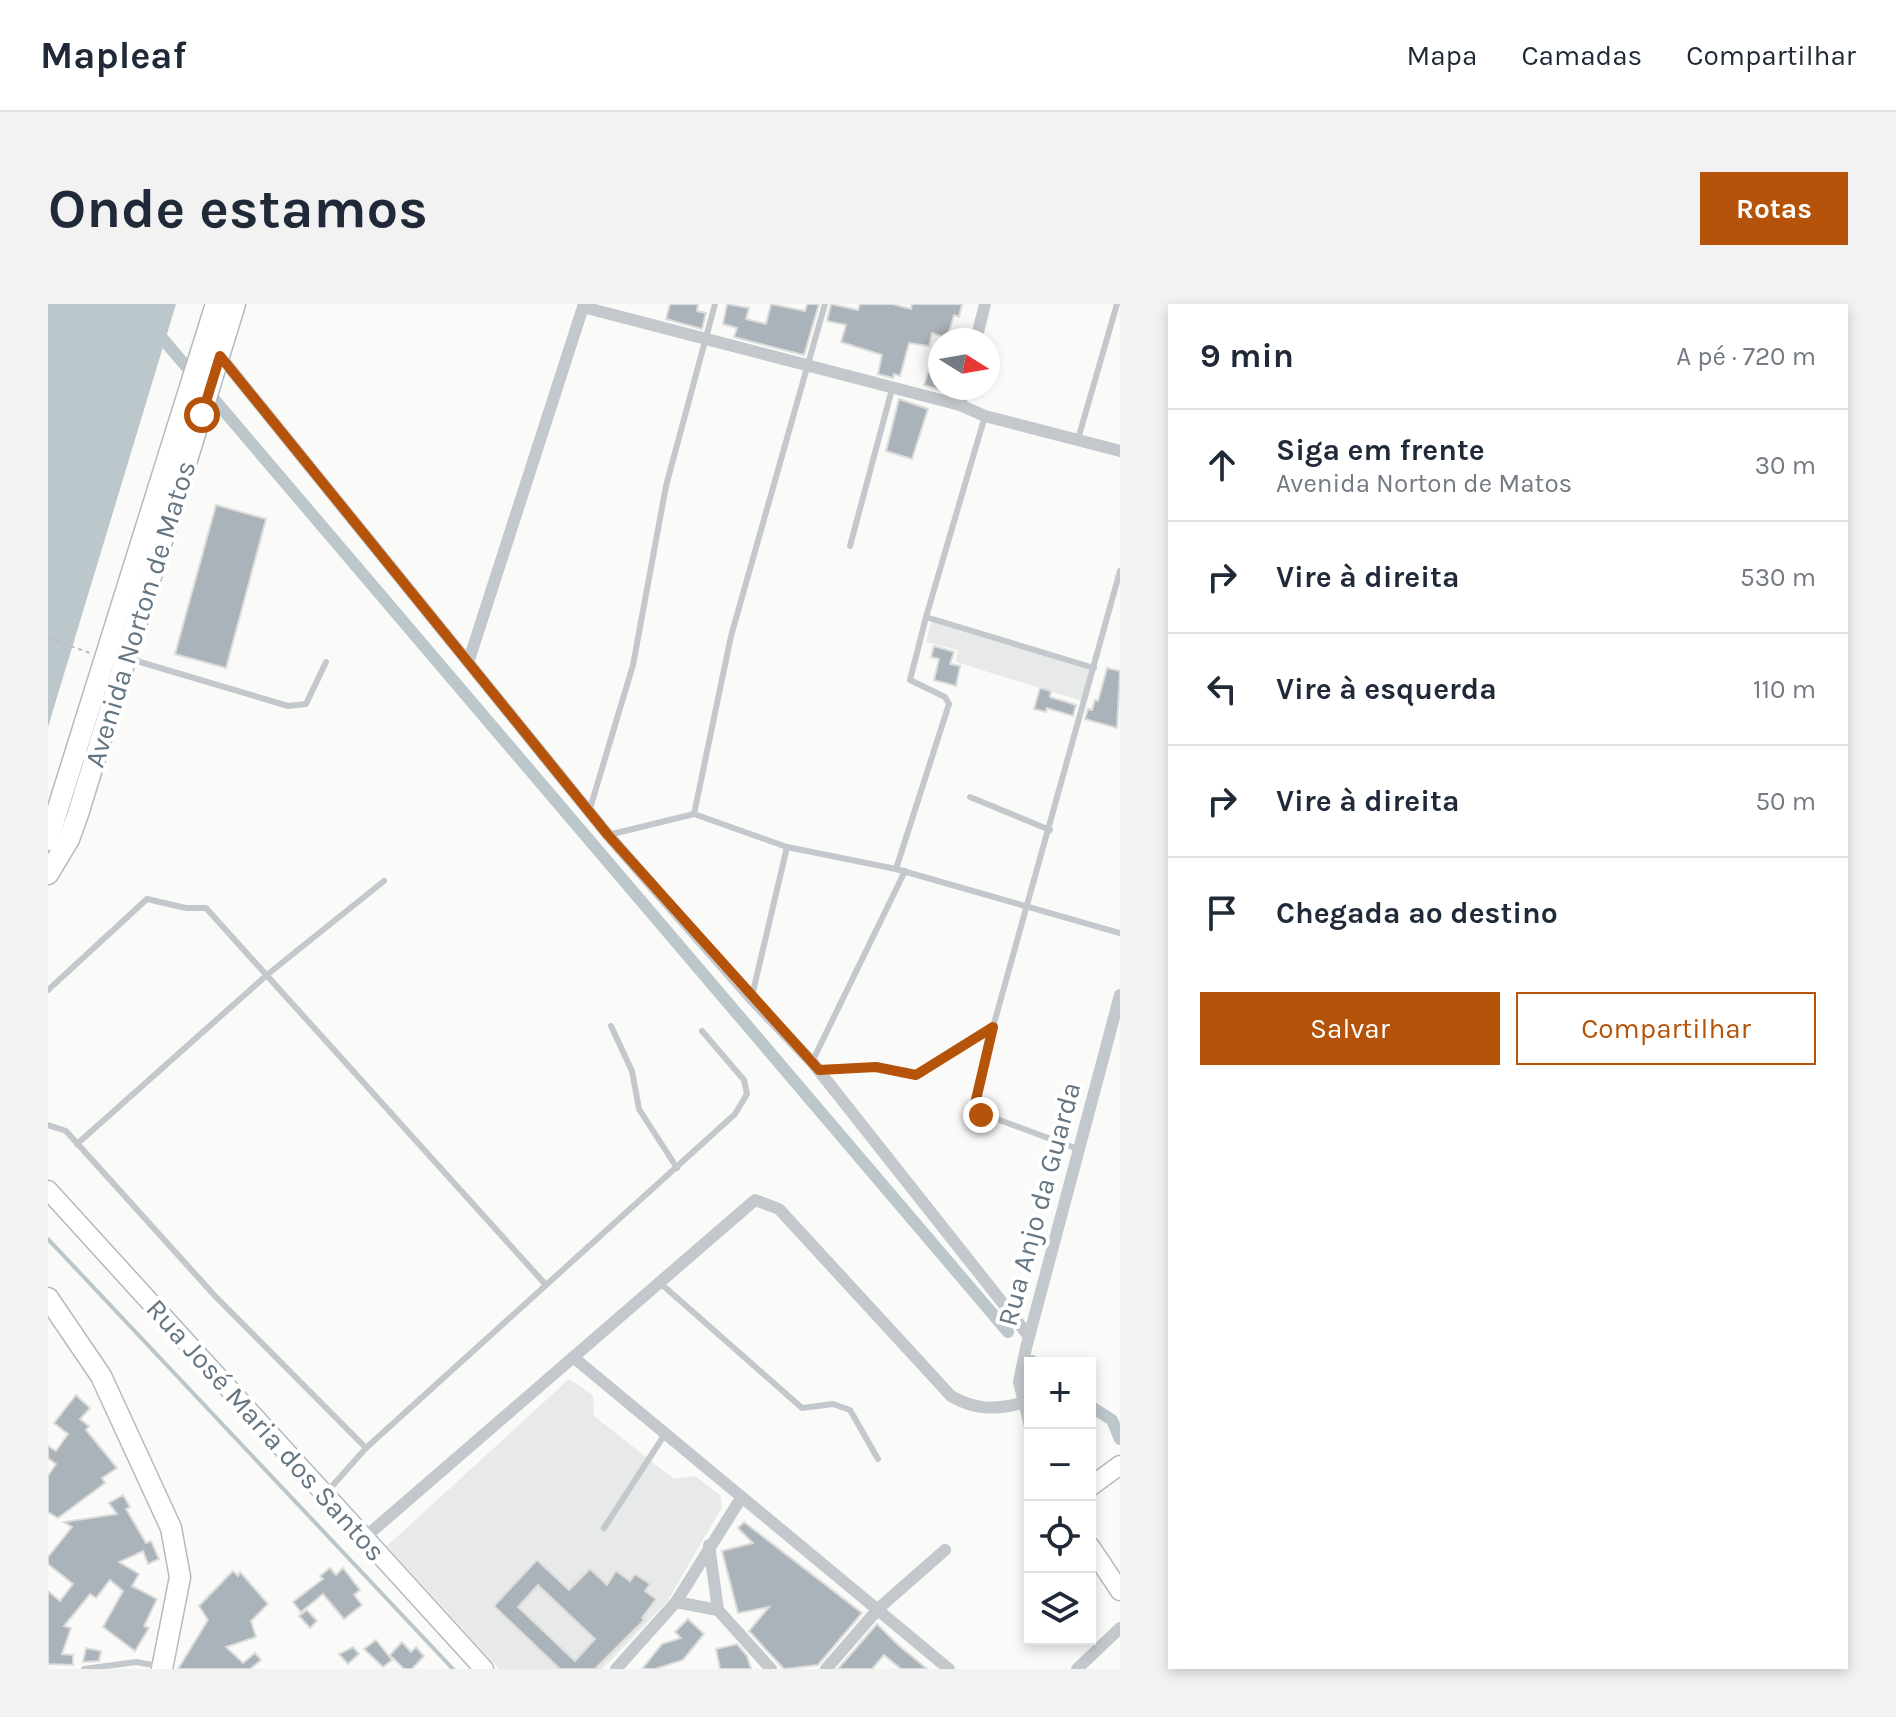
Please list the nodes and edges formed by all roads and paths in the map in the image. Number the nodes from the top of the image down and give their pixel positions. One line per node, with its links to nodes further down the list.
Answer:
1 (216, 304): 10 (main road, Avenida Norton de Matos)
2 (235, 304): 10 (main road, Avenida Norton de Matos)
3 (715, 304): 9 (lane)
4 (825, 304): 11 (lane)
5 (985, 304): 8 (street)
6 (1117, 304): 16 (lane)
7 (584, 306): 9 (street); 23 (street)
8 (979, 328)
9 (705, 337): 11 (street); 27 (lane)
10 (212, 359): 22 (main road, Avenida Norton de Matos); 22 (main road, Avenida Norton de Matos); 23 (street)
11 (808, 366): 12 (street); 28 (lane)
12 (892, 389): 14 (street); 18 (lane)
13 (961, 400): 14 (street)
14 (960, 405): 15 (street)
15 (985, 416): 16 (street); 20 (lane)
16 (1078, 439): 17 (street)
17 (1120, 451)
18 (850, 546)
19 (1120, 571): 25 (lane)
20 (926, 617): 25 (lane); 33 (lane)
21 (48, 638): 22 (path)
22 (116, 658): 24 (lane); 31 (main road, Avenida Norton de Matos); 35 (main road, Avenida Norton de Matos)
23 (469, 660): 27 (street)
24 (326, 662)
25 (1094, 668): 29 (lane)
26 (970, 797): 29 (lane)
27 (589, 812): 30 (street)
28 (694, 814): 30 (lane); 32 (lane)
29 (1050, 830): 37 (lane)
30 (608, 835): 42 (street)
31 (48, 840)
32 (787, 847): 33 (lane); 42 (lane)
33 (896, 869): 34 (lane)
34 (905, 871): 37 (lane); 46 (lane)
35 (48, 874)
36 (384, 881): 39 (lane)
37 (1029, 908): 38 (lane); 44 (lane)
38 (1120, 933)
39 (268, 974): 40 (lane); 48 (lane); 53 (lane)
40 (48, 990)
41 (1120, 995): 49 (street, Rua Anjo da Guarda)
42 (752, 999): 46 (street)
43 (611, 1026): 50 (lane)
44 (993, 1027): 46 (lane); 49 (lane)
45 (702, 1031): 50 (lane)
46 (815, 1066): 55 (street)
47 (48, 1125): 48 (lane)
48 (77, 1144): 60 (lane)
49 (1078, 1149): 55 (street, Rua Anjo da Guarda)
50 (677, 1168): 53 (lane)
51 (48, 1190): 64 (street, Rua José Maria dos Santos)
52 (659, 1281): 56 (street); 57 (street); 61 (lane)
53 (546, 1285): 60 (lane)
54 (48, 1298): 76 (main road)
55 (1028, 1335): 57 (street, Rua Anjo da Guarda)
56 (573, 1357): 59 (street); 67 (street)
57 (1022, 1403): 58 (street, Rua Anjo da Guarda)
58 (1024, 1409)
59 (665, 1434): 65 (street); 66 (lane)
60 (366, 1448): 64 (lane)
61 (878, 1459)
62 (1120, 1465): 63 (street)
63 (1096, 1483)
64 (326, 1493): 67 (street, Rua José Maria dos Santos)
65 (741, 1498): 68 (street); 73 (street)
66 (604, 1528)
67 (363, 1539): 78 (street, Rua José Maria dos Santos)
68 (709, 1545): 72 (street); 74 (street)
69 (945, 1550): 73 (street)
70 (1096, 1555): 71 (street)
71 (1120, 1591)
72 (676, 1602): 74 (street); 79 (street)
73 (879, 1608): 81 (street); 82 (street)
74 (718, 1610): 80 (street)
75 (1120, 1628): 83 (street)
76 (162, 1668): 77 (lane)
77 (84, 1669)
78 (484, 1669)
79 (616, 1669)
80 (771, 1669)
81 (826, 1669)
82 (949, 1669)
83 (1077, 1669)

